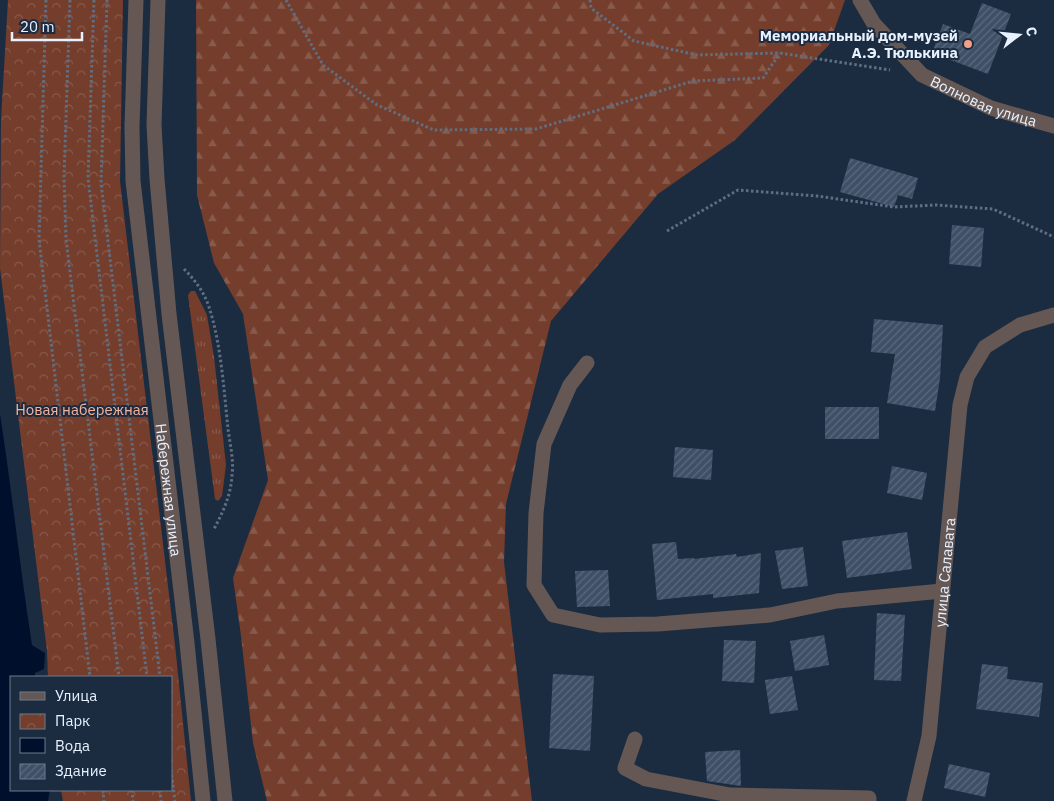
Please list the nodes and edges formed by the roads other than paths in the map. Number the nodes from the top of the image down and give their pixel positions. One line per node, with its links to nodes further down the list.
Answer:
1 (136, 0): 9 (street, Набережная улица)
2 (158, 0): 10 (street, Набережная улица)
3 (860, 0): 4 (street, Волновая улица)
4 (1054, 126)
5 (1054, 315): 7 (street, улица Салавата)
6 (587, 364): 7 (street)
7 (942, 591): 12 (street, улица Салавата)
8 (635, 740): 11 (street)
9 (203, 801)
10 (224, 801)
11 (869, 801)
12 (914, 801)

